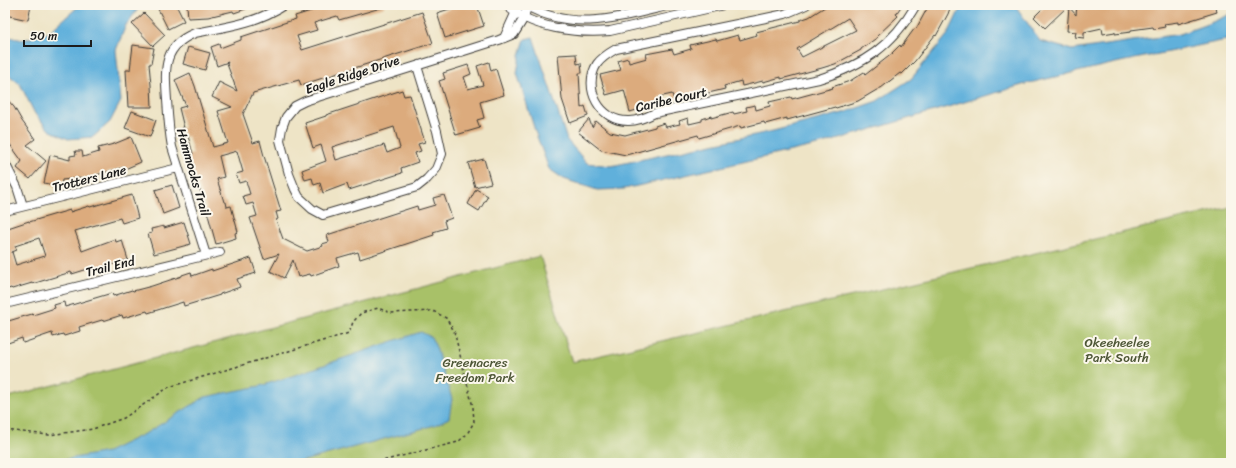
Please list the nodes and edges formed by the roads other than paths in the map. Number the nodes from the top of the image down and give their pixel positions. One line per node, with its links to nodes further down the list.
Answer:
1 (284, 5): 15 (street, Hammocks Trail)
2 (506, 5): 8 (street)
3 (630, 5): 9 (street)
4 (670, 5): 9 (street)
5 (724, 5): 11 (street)
6 (806, 5): 7 (street, Caribe Court)
7 (916, 5)
8 (522, 7): 9 (street); 10 (street, Eagle Ridge Drive); 10 (street); 12 (street)
9 (632, 14): 11 (street)
10 (524, 18): 11 (street); 12 (street, Eagle Ridge Drive)
11 (634, 26)
12 (504, 38): 13 (street, Eagle Ridge Drive)
13 (416, 66): 13 (street, Eagle Ridge Drive)
14 (5, 163): 16 (street)
15 (178, 168): 16 (street, Trotters Lane); 19 (street, Hammocks Trail)
16 (23, 206): 17 (street, Trotters Lane)
17 (5, 211)
18 (220, 252): 19 (street, Trail End)
19 (206, 255): 20 (street, Trail End)
20 (5, 304)

